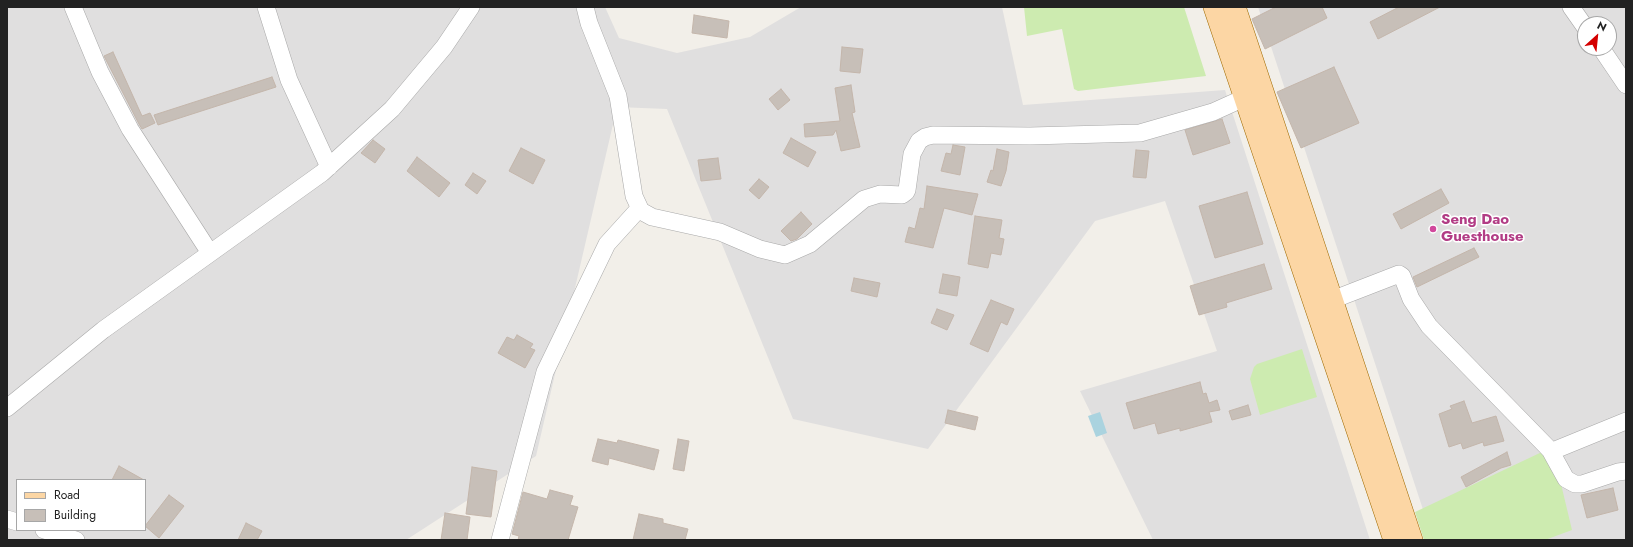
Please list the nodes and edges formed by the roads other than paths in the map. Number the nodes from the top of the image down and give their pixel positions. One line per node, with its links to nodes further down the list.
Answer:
1 (73, 7): 14 (street)
2 (266, 7): 12 (street)
3 (471, 7): 12 (street)
4 (585, 7): 13 (street)
5 (1214, 7): 11 (main road)
6 (1235, 7): 15 (main road)
7 (1571, 7): 8 (street)
8 (1577, 16)
9 (1606, 56): 10 (street)
10 (1626, 85)
11 (1244, 98): 13 (street); 15 (main road)
12 (329, 167): 14 (street)
13 (641, 211): 24 (street)
14 (210, 253): 17 (street)
15 (1307, 254): 16 (main road); 21 (main road)
16 (1332, 300): 19 (street); 21 (main road)
17 (7, 408)
18 (1626, 421): 19 (street)
19 (1550, 450): 20 (street)
20 (1626, 472)
21 (1383, 481): 25 (main road); 26 (main road)
22 (47, 531): 23 (street)
23 (76, 540)
24 (500, 540)
25 (1394, 540)
26 (1412, 540)

